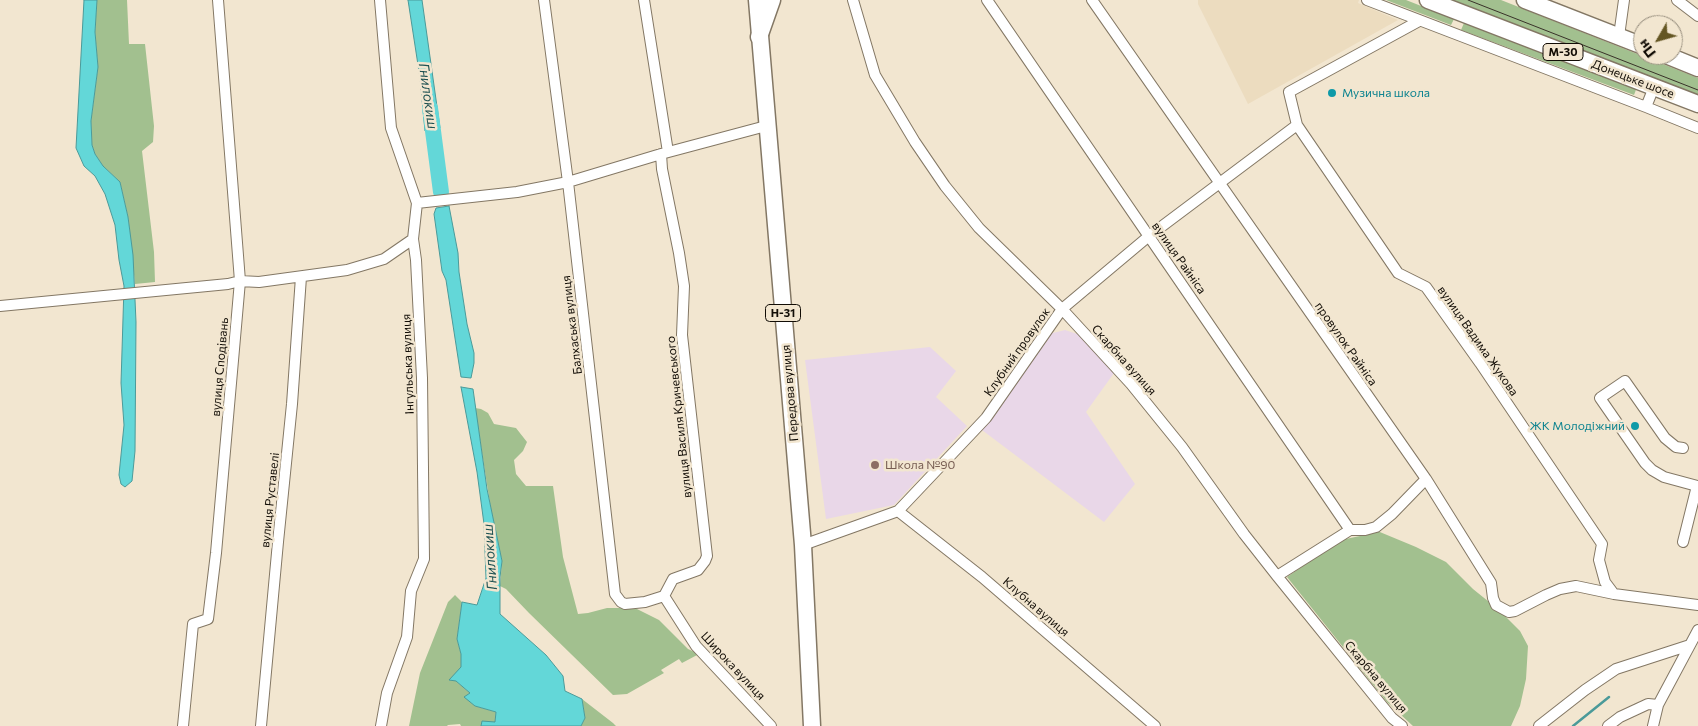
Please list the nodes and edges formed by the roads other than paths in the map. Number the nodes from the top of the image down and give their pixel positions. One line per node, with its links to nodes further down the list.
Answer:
1 (218, 0): 35 (street, вулиця Сподівань)
2 (380, 0): 31 (street, Інгульська вулиця)
3 (544, 0): 29 (street, Балхаська вулиця)
4 (644, 0): 28 (street, вулиця Василя Кричевського)
5 (757, 0): 18 (main road, Передова вулиця / Н-31)
6 (772, 0): 18 (main road)
7 (853, 0): 37 (street, Скарбна вулиця)
8 (987, 0): 32 (street, вулиця Райніса)
9 (1092, 0): 30 (street, провулок Райніса)
10 (1367, 0): 16 (street)
11 (1428, 0): 22 (main road, Донецьке шосе / М-30)
12 (1524, 0): 17 (main road)
13 (1624, 0): 17 (street)
14 (1677, 0): 15 (street)
15 (1698, 16)
16 (1419, 21): 24 (street); 25 (street, вулиця Вадима Жукова)
17 (1619, 36): 19 (main road)
18 (759, 37): 26 (main road, Передова вулиця / Н-31)
19 (1633, 42)
20 (1683, 62): 21 (main road)
21 (1698, 68)
22 (1654, 87): 23 (main road, Донецьке шосе / М-30); 24 (street)
23 (1698, 104)
24 (1646, 107): 27 (street)
25 (1297, 125): 30 (street, Клубний провулок); 45 (street, вулиця Вадима Жукова)
26 (766, 126): 28 (street); 43 (main road, Передова вулиця / Н-31)
27 (1698, 128)
28 (665, 153): 29 (street); 46 (street, вулиця Василя Кричевського)
29 (568, 182): 31 (street); 46 (street, Балхаська вулиця)
30 (1219, 184): 32 (street, Клубний провулок); 39 (street, провулок Райніса)
31 (417, 203): 33 (street, Інгульська вулиця)
32 (1148, 236): 37 (street, Клубний провулок); 41 (street, вулиця Райніса)
33 (413, 239): 34 (street); 53 (street, Інгульська вулиця)
34 (300, 277): 35 (street); 52 (street, вулиця Руставелі)
35 (240, 281): 36 (street); 51 (street, вулиця Сподівань)
36 (0, 306)
37 (1062, 310): 40 (street, Клубний провулок); 44 (street, Скарбна вулиця)
38 (1683, 448): 42 (street)
39 (1426, 479): 41 (street); 45 (street, провулок Райніса)
40 (898, 510): 43 (street, Клубний провулок); 56 (street, Клубна вулиця)
41 (1350, 530): 44 (street)
42 (1683, 542)
43 (803, 545): 55 (main road, Передова вулиця / Н-31)
44 (1277, 576): 57 (street, Скарбна вулиця)
45 (1614, 594): 47 (street)
46 (664, 596): 54 (street, Широка вулиця)
47 (1698, 605)
48 (1698, 630): 49 (street)
49 (1690, 645): 50 (street); 58 (street)
50 (1658, 705): 59 (street); 60 (street)
51 (183, 726)
52 (261, 726)
53 (381, 726)
54 (771, 726)
55 (812, 726)
56 (1155, 726)
57 (1402, 726)
58 (1539, 726)
59 (1608, 726)
60 (1653, 726)

